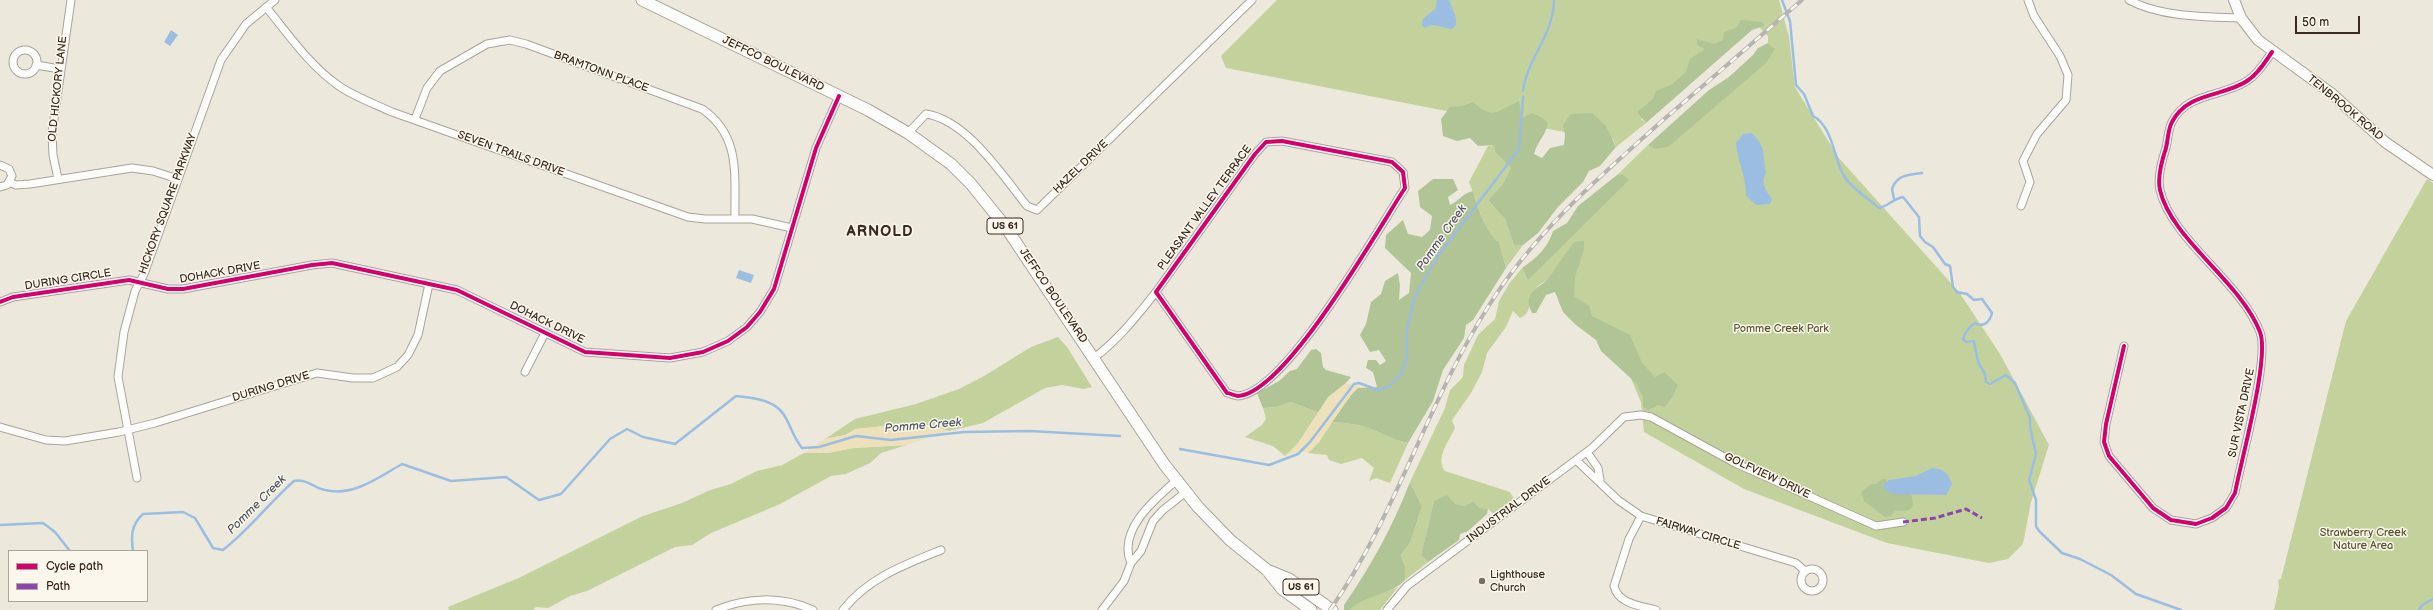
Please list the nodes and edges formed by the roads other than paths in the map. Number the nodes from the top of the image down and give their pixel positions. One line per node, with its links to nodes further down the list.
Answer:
1 (71, 0): 12 (street, OLD HICKORY LANE)
2 (275, 0): 8 (street, HICKORY SQUARE PARKWAY)
3 (642, 0): 13 (main road, JEFFCO BOULEVARD / US 61)
4 (1252, 0): 15 (street, HAZEL DRIVE)
5 (2028, 0): 22 (street)
6 (2128, 0): 9 (street)
7 (2234, 0): 9 (street, TENBROOK ROAD)
8 (266, 7): 14 (street, SEVEN TRAILS DRIVE); 19 (street, HICKORY SQUARE PARKWAY)
9 (2241, 18): 10 (street, TENBROOK ROAD)
10 (2272, 52): 17 (street, TENBROOK ROAD); 30 (street, SUR VISTA DRIVE)
11 (36, 65): 12 (street)
12 (60, 69): 18 (street, OLD HICKORY LANE)
13 (839, 96): 15 (main road, JEFFCO BOULEVARD / US 61); 24 (street, DOHACK DRIVE)
14 (415, 119): 23 (street, SEVEN TRAILS DRIVE); 23 (street, BRAMTONN PLACE)
15 (908, 133): 31 (main road, JEFFCO BOULEVARD / US 61)
16 (0, 164): 20 (street)
17 (2433, 175)
18 (58, 179): 19 (street); 20 (street)
19 (178, 179): 25 (street, HICKORY SQUARE PARKWAY)
20 (10, 182): 21 (street)
21 (0, 187)
22 (2021, 206)
23 (735, 220): 24 (street, SEVEN TRAILS DRIVE)
24 (792, 228): 29 (street, DOHACK DRIVE)
25 (140, 282): 26 (street, DOHACK DRIVE); 28 (street, DURING CIRCLE); 35 (street, HICKORY SQUARE PARKWAY)
26 (429, 284): 29 (street, DOHACK DRIVE); 35 (street, DURING DRIVE)
27 (1156, 292): 27 (street, PLEASANT VALLEY TERRACE); 31 (street, PLEASANT VALLEY TERRACE)
28 (0, 302)
29 (545, 333): 32 (street)
30 (2124, 346)
31 (1094, 358): 41 (main road, JEFFCO BOULEVARD / US 61)
32 (525, 372)
33 (1634, 415): 36 (street, INDUSTRIAL DRIVE); 45 (street, GOLFVIEW DRIVE)
34 (0, 427): 35 (street)
35 (127, 430): 40 (street, HICKORY SQUARE PARKWAY)
36 (1587, 452): 37 (street, INDUSTRIAL DRIVE); 38 (street, FAIRWAY CIRCLE)
37 (1576, 460): 39 (street, FAIRWAY CIRCLE); 56 (street, INDUSTRIAL DRIVE)
38 (1596, 465): 39 (street); 42 (street, FAIRWAY CIRCLE)
39 (1587, 472): 42 (street, FAIRWAY CIRCLE)
40 (137, 478)
41 (1176, 480): 43 (main road, JEFFCO BOULEVARD / US 61); 47 (street)
42 (1600, 480): 44 (street, FAIRWAY CIRCLE)
43 (1186, 492): 47 (street); 48 (main road, JEFFCO BOULEVARD / US 61)
44 (1641, 516): 49 (street, FAIRWAY CIRCLE); 57 (street)
45 (1903, 522)
46 (941, 550): 52 (street)
47 (1131, 562): 53 (street)
48 (1267, 570): 54 (main road, JEFFCO BOULEVARD / US 61); 55 (main road, JEFFCO BOULEVARD / US 61)
49 (1805, 571)
50 (716, 610): 51 (street)
51 (813, 610)
52 (843, 610)
53 (1102, 610)
54 (1311, 610)
55 (1332, 610)
56 (1387, 610)
57 (1656, 610)

